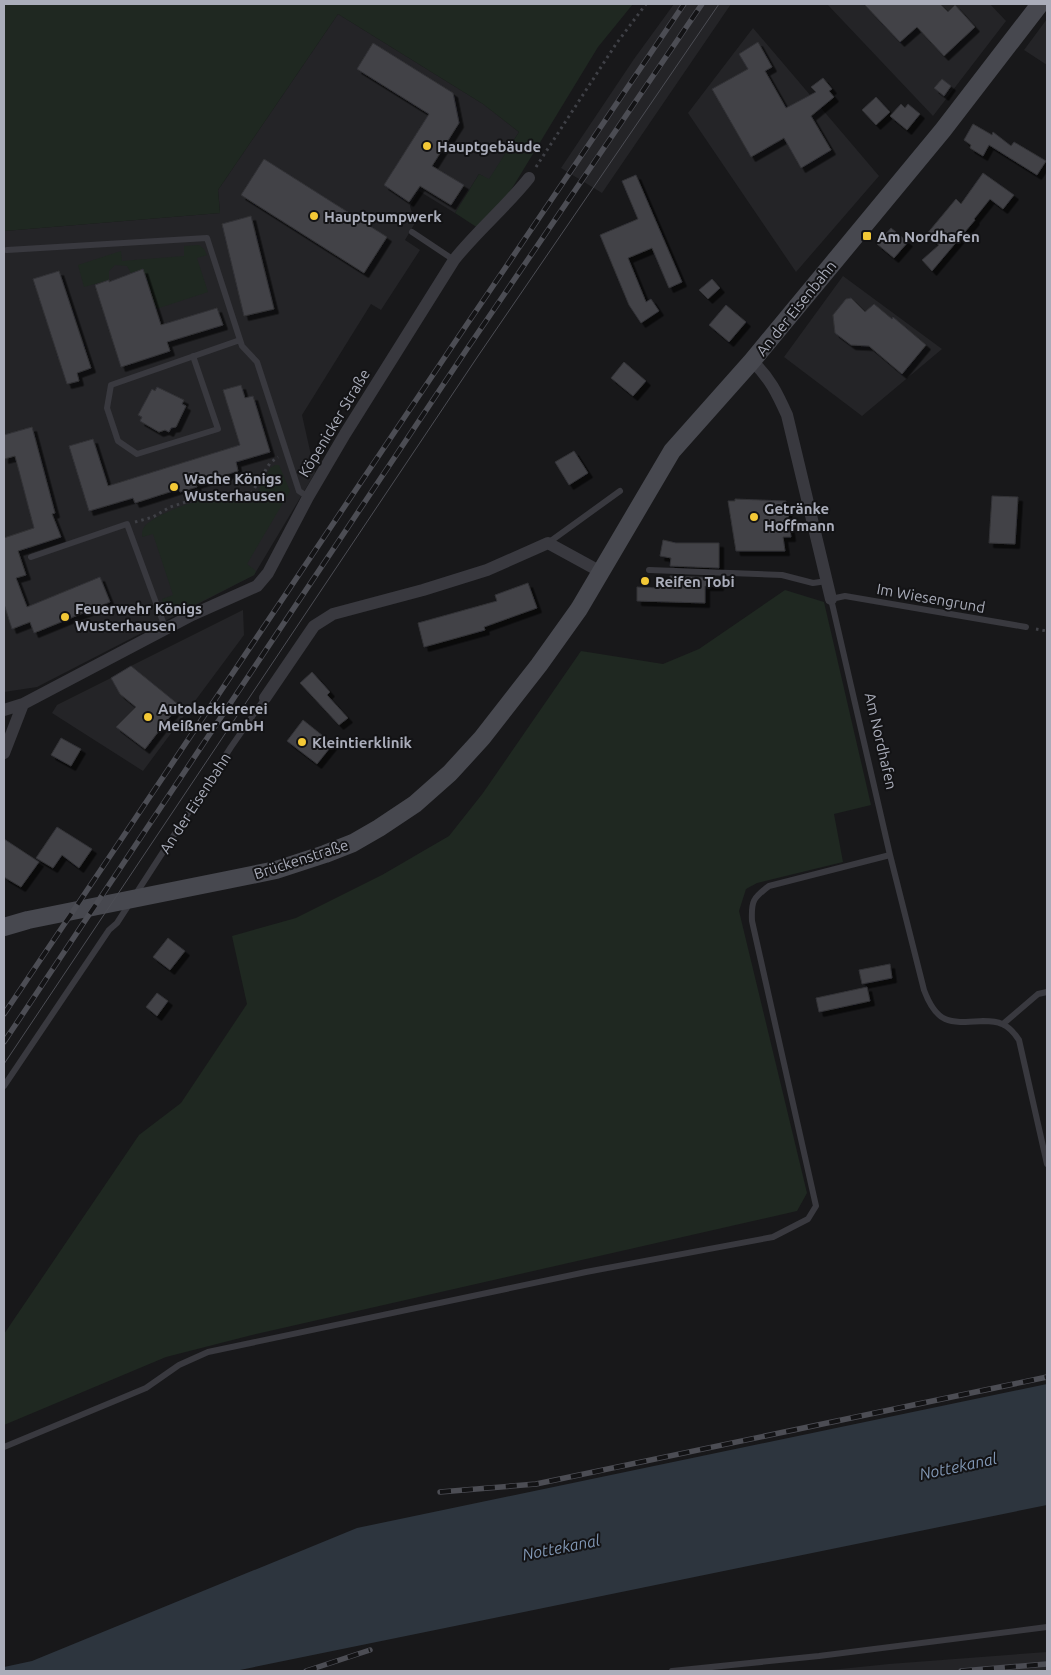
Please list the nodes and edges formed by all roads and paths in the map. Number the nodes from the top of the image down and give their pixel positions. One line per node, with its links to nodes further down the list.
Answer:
1 (646, 4): 3 (path)
2 (1040, 4): 9 (main road, An der Eisenbahn)
3 (529, 178): 6 (street, Köpenicker Straße)
4 (412, 232): 6 (lane)
5 (8, 250): 7 (lane)
6 (454, 260): 12 (street, Köpenicker Straße)
7 (240, 340): 8 (lane); 10 (lane)
8 (193, 356): 8 (lane)
9 (752, 361): 17 (main road, An der Eisenbahn); 18 (street, Am Nordhafen)
10 (287, 454): 12 (lane); 13 (path)
11 (620, 491): 14 (lane, An der Eisenbahn)
12 (308, 498): 21 (street, Köpenicker Straße)
13 (128, 524): 15 (lane); 21 (lane)
14 (548, 543): 17 (street); 22 (street, An der Eisenbahn)
15 (31, 557)
16 (649, 570): 18 (lane)
17 (602, 572): 27 (main road, Brückenstraße)
18 (827, 581): 19 (street, Am Nordhafen)
19 (831, 599): 20 (lane, Im Wiesengrund); 26 (lane, Am Nordhafen)
20 (1026, 627)
21 (166, 630): 23 (street, Köpenicker Straße)
22 (265, 698): 30 (lane, An der Eisenbahn)
23 (23, 704): 24 (street, Köpenicker Straße); 25 (street)
24 (4, 710)
25 (4, 753)
26 (890, 855): 29 (lane, Am Nordhafen); 32 (lane)
27 (4, 928)
28 (1047, 992): 29 (lane)
29 (1003, 1024): 31 (lane)
30 (4, 1086)
31 (1047, 1164)
32 (4, 1446)
33 (1047, 1627): 34 (lane)
34 (672, 1671)

